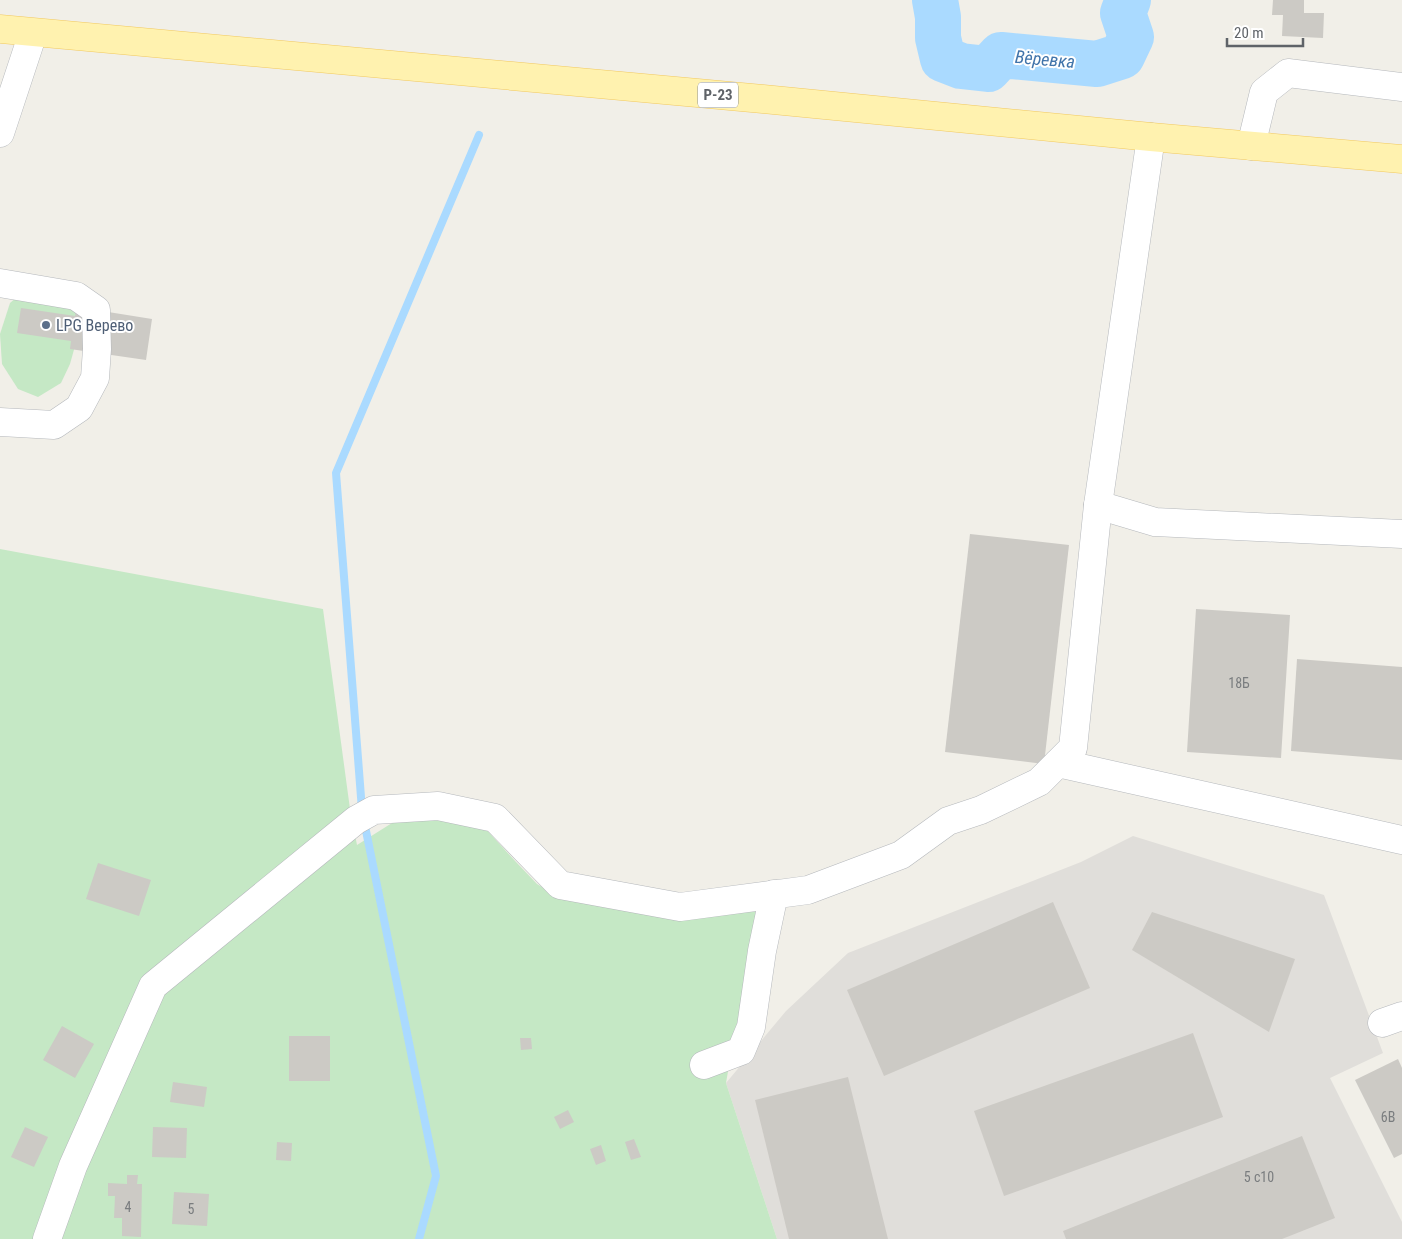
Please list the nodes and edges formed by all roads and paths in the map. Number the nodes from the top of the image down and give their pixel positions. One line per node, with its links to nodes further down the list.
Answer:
1 (0, 29): 2 (main road, Р-23)
2 (33, 33): 4 (street); 5 (main road, Р-23)
3 (1402, 87): 6 (street)
4 (0, 133)
5 (1151, 137): 6 (main road, Р-23); 10 (street)
6 (1251, 146): 7 (main road, Р-23)
7 (1402, 159)
8 (0, 283): 9 (street)
9 (0, 422)
10 (1098, 505): 11 (street); 12 (street)
11 (1402, 534)
12 (1058, 763): 13 (street); 14 (street)
13 (1402, 840)
14 (774, 894): 15 (street); 16 (street)
15 (704, 1065)
16 (47, 1239)

